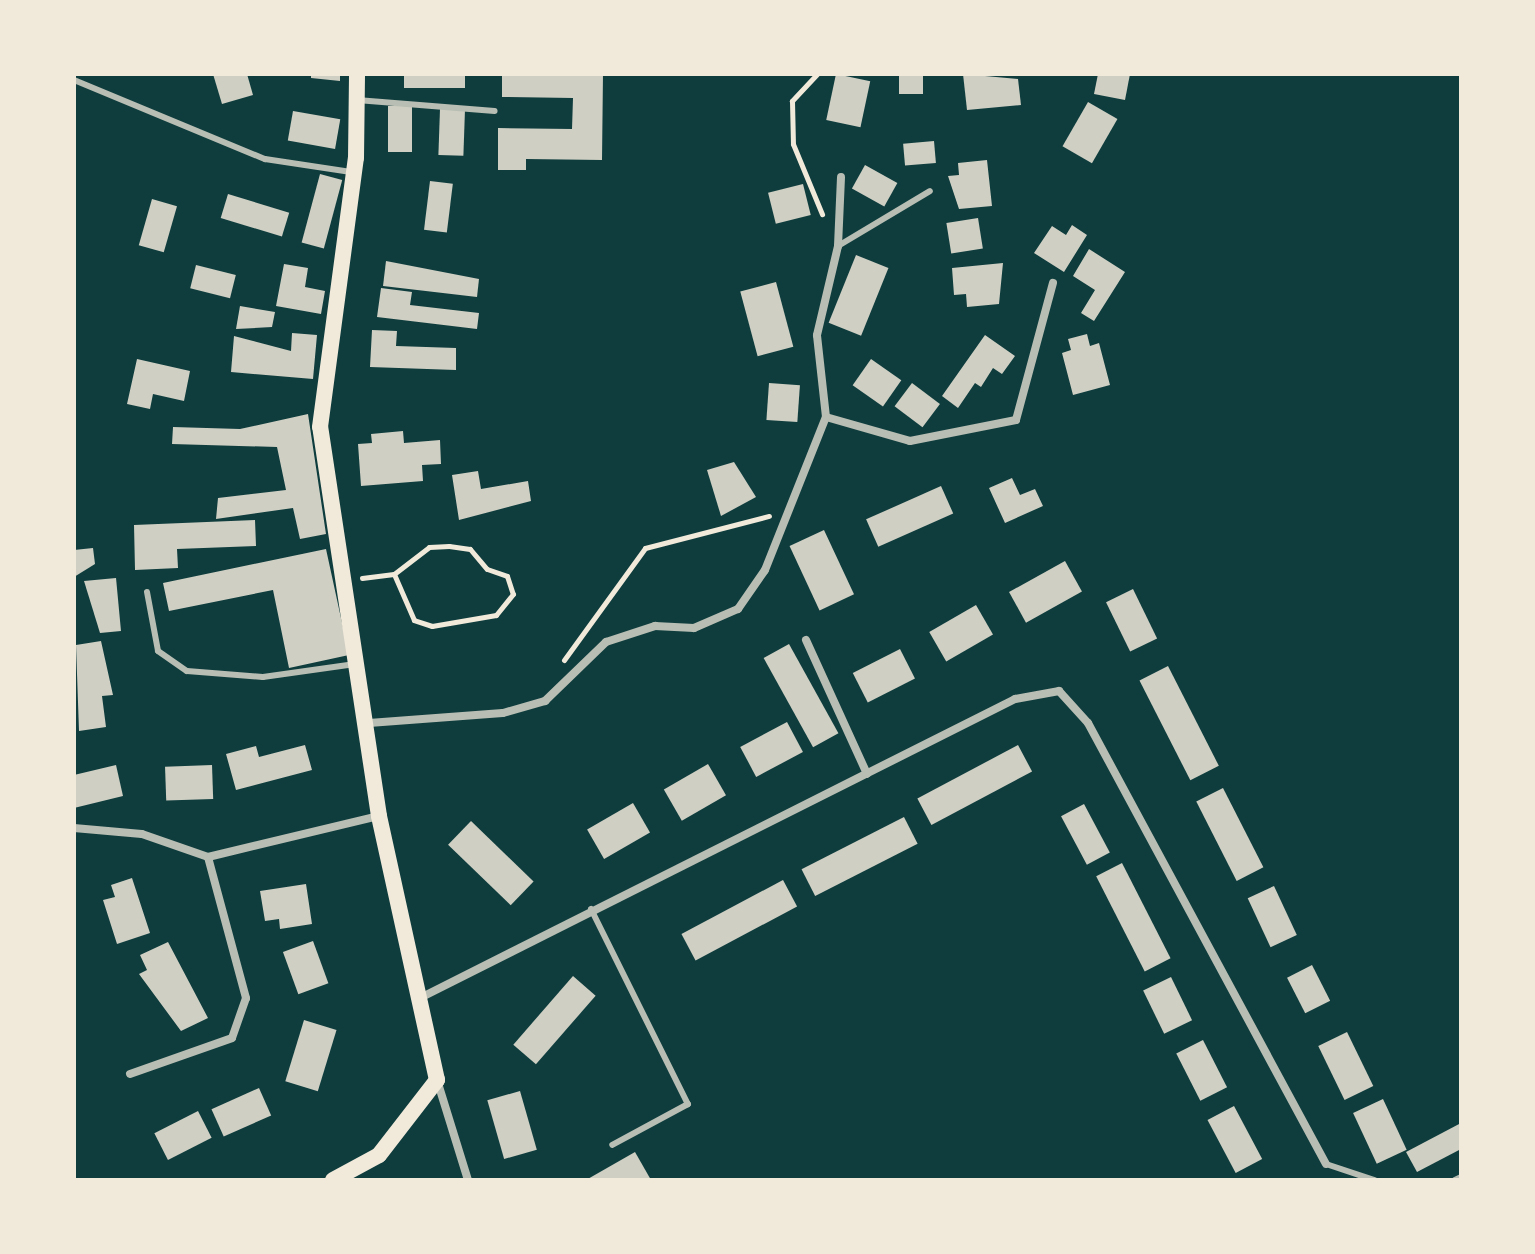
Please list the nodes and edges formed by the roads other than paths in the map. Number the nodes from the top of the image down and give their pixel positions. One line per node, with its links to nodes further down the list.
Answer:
1 (357, 74): 3 (main road)
2 (74, 80): 5 (lane)
3 (357, 100): 4 (lane); 5 (main road)
4 (495, 111)
5 (354, 172): 13 (main road)
6 (841, 177): 8 (street)
7 (930, 191): 8 (lane)
8 (838, 246): 10 (street)
9 (1053, 283): 10 (street)
10 (826, 417): 14 (street)
11 (147, 592): 13 (lane)
12 (806, 640): 15 (street)
13 (359, 670): 14 (main road)
14 (369, 723): 16 (main road)
15 (867, 774): 19 (street); 24 (street)
16 (379, 816): 18 (street); 20 (main road)
17 (74, 828): 18 (street)
18 (208, 857): 21 (street)
19 (591, 909): 20 (street); 23 (lane)
20 (418, 999): 22 (main road)
21 (130, 1074)
22 (437, 1080): 26 (main road); 27 (street)
23 (612, 1145)
24 (1326, 1164): 28 (lane)
25 (1461, 1177): 29 (lane)
26 (333, 1180)
27 (468, 1180)
28 (1374, 1180)
29 (1455, 1180)

